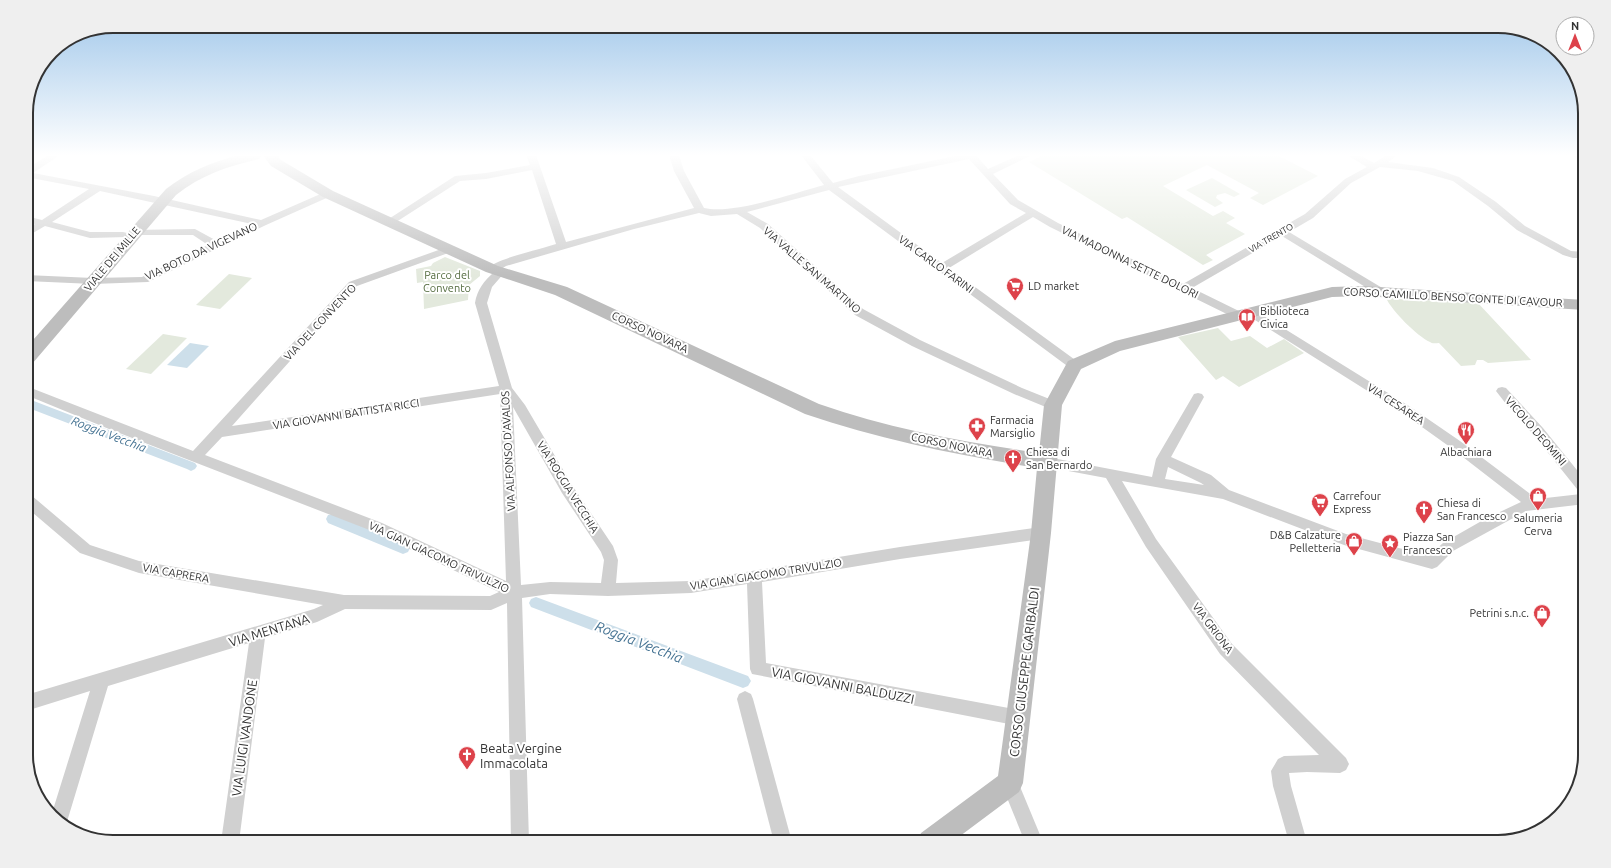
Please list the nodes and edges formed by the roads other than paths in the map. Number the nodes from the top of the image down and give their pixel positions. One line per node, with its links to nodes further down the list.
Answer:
1 (87, 196): 22 (street)
2 (136, 196): 15 (street)
3 (162, 196): 15 (street, VIALE DEI MILLE)
4 (164, 196): 15 (street, VIALE DEI MILLE)
5 (325, 196): 21 (street, VIA BOTO DA VIGEVANO)
6 (331, 196): 20 (street, CORSO NOVARA)
7 (431, 196): 20 (street)
8 (545, 196): 27 (street)
9 (693, 196): 16 (street)
10 (795, 196): 17 (street)
11 (843, 196): 30 (street, VIA CARLO FARINI)
12 (1008, 196): 18 (street, VIA MADONNA SETTE DOLORI)
13 (1332, 196): 24 (street, VIA TRENTO)
14 (1479, 196): 29 (street)
15 (158, 200): 21 (street); 25 (street, VIALE DEI MILLE)
16 (699, 210): 17 (street); 27 (street)
17 (739, 211): 45 (street, VIA VALLE SAN MARTINO)
18 (1033, 213): 30 (street); 34 (street, VIA MADONNA SETTE DOLORI)
19 (33, 221): 22 (street)
20 (389, 222): 28 (street, CORSO NOVARA)
21 (262, 223): 26 (street, VIA BOTO DA VIGEVANO)
22 (46, 224): 23 (street); 25 (street)
23 (33, 230)
24 (1283, 232): 34 (street, VIA TRENTO); 35 (street)
25 (129, 233): 26 (street); 33 (street, VIALE DEI MILLE)
26 (216, 245): 33 (street, VIA BOTO DA VIGEVANO)
27 (562, 246): 31 (street)
28 (447, 250): 31 (street, CORSO NOVARA); 46 (street, VIA DEL CONVENTO)
29 (1578, 256)
30 (942, 268): 40 (street, VIA CARLO FARINI)
31 (496, 271): 41 (street, VIA ALFONSO D'AVALOS); 49 (street, CORSO NOVARA)
32 (33, 278): 33 (street, VIA BOTO DA VIGEVANO)
33 (88, 281): 38 (street, VIALE DEI MILLE); 39 (street, VIALE DEI MILLE)
34 (1184, 288): 37 (street, VIA MADONNA SETTE DOLORI)
35 (1380, 292): 36 (street, CORSO CAMILLO BENSO CONTE DI CAVOUR); 37 (street, CORSO CAMILLO BENSO CONTE DI CAVOUR)
36 (1578, 305)
37 (1245, 314): 40 (street, CORSO CAMILLO BENSO CONTE DI CAVOUR); 55 (street, VIA CESAREA)
38 (33, 339)
39 (33, 351)
40 (1074, 365): 45 (street)
41 (506, 389): 46 (street, VIA GIOVANNI BATTISTA RICCI); 59 (street, VIA ROGGIA VECCHIA); 60 (street, VIA ALFONSO D'AVALOS)
42 (1502, 391): 51 (street, VICOLO DEOMINI)
43 (33, 393): 47 (street, VIA GIAN GIACOMO TRIVULZIO)
44 (1198, 397): 48 (street)
45 (1053, 405): 49 (street)
46 (218, 433): 47 (street)
47 (195, 457): 60 (street, VIA GIAN GIACOMO TRIVULZIO)
48 (1163, 459): 52 (street); 53 (street)
49 (1047, 462): 50 (street); 57 (street, CORSO GIUSEPPE GARIBALDI)
50 (1110, 474): 52 (street); 74 (street, VIA GRIONA)
51 (1578, 481)
52 (1157, 483): 53 (street)
53 (1224, 494): 55 (street)
54 (1578, 500): 55 (street)
55 (1534, 504)
56 (33, 505): 61 (street, VIA CAPRERA)
57 (1041, 533): 58 (street, VIA GIAN GIACOMO TRIVULZIO); 66 (street, CORSO GIUSEPPE GARIBALDI)
58 (754, 577): 59 (street, VIA GIAN GIACOMO TRIVULZIO); 66 (street, VIA GIOVANNI BALDUZZI)
59 (608, 590): 60 (street, VIA GIAN GIACOMO TRIVULZIO)
60 (514, 592): 61 (street, VIA MENTANA); 70 (street, VIA ALFONSO D'AVALOS)
61 (344, 602): 62 (street, VIA MENTANA)
62 (258, 634): 63 (street, VIA MENTANA); 69 (street, VIA LUIGI VANDONE)
63 (101, 682): 65 (street, VIA MENTANA); 68 (street)
64 (745, 699): 71 (street)
65 (33, 701)
66 (1019, 718): 67 (street, CORSO GIUSEPPE GARIBALDI)
67 (1010, 783): 72 (street); 73 (street)
68 (60, 815)
69 (231, 835)
70 (520, 835)
71 (781, 835)
72 (939, 835)
73 (1031, 835)
74 (1296, 835)

